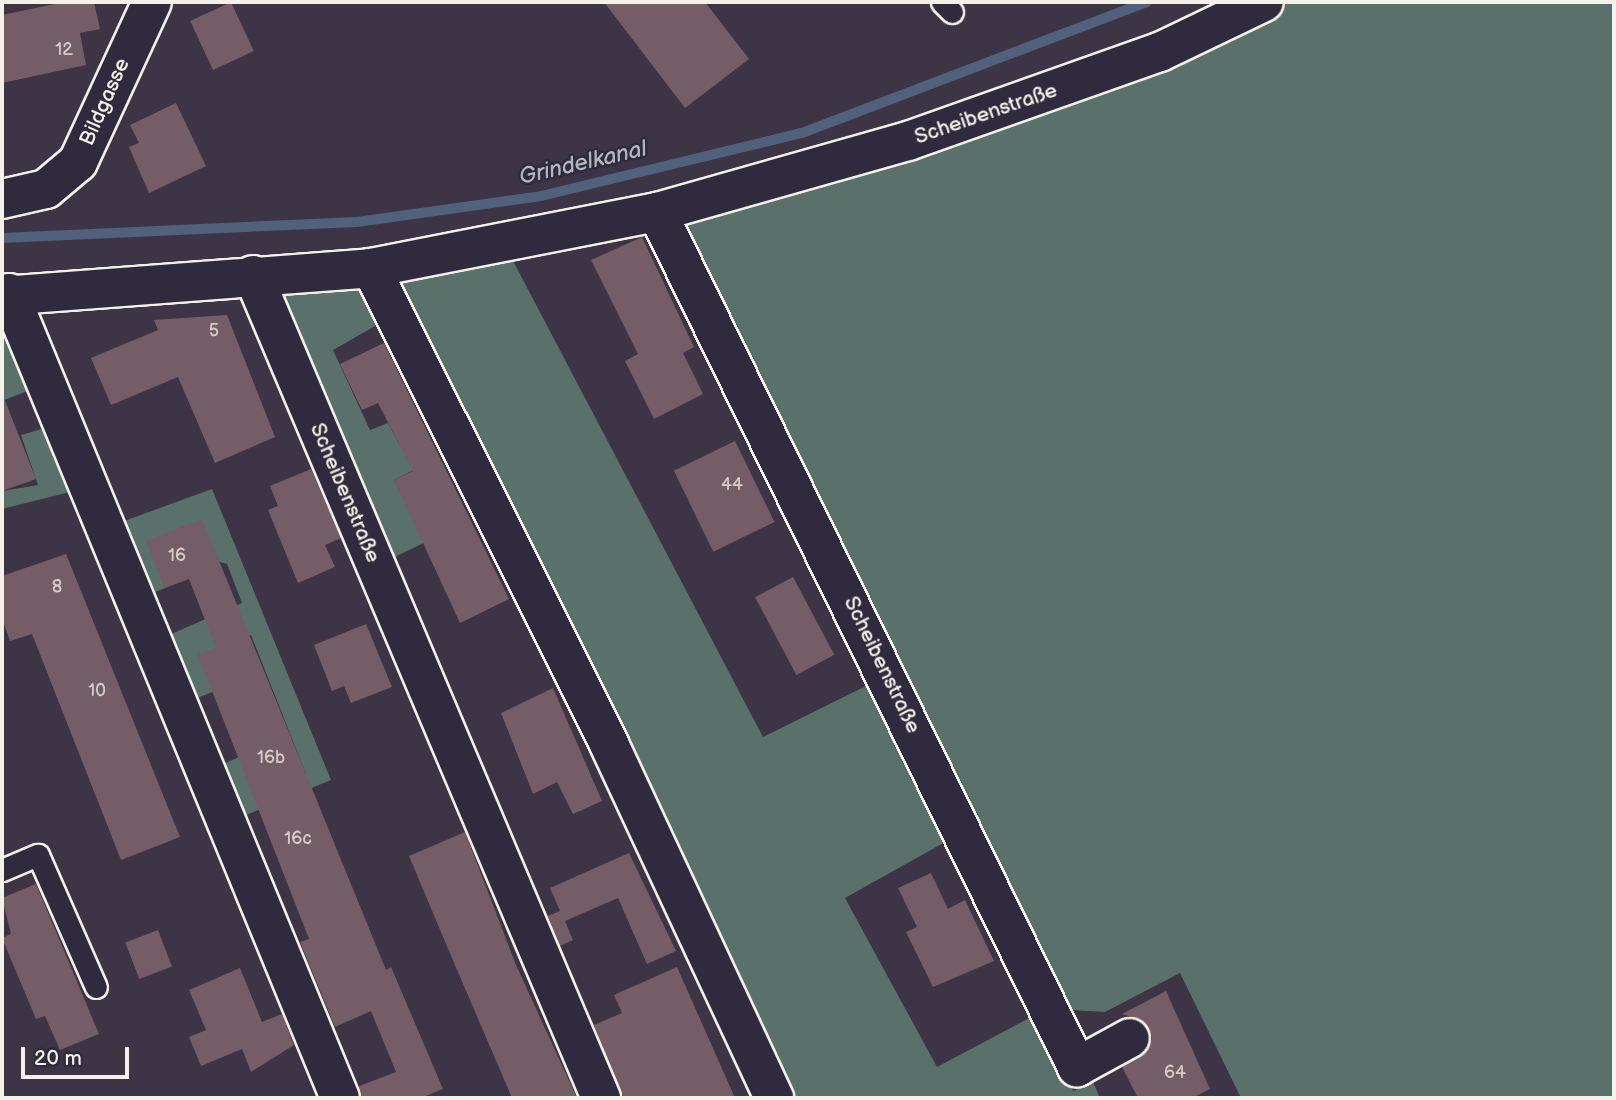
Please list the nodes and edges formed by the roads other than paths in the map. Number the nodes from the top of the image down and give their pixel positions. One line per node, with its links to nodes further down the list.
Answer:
1 (1264, 2): 4 (street, Scheibenstraße)
2 (145, 6): 3 (street, Bildgasse)
3 (2, 199)
4 (657, 212): 5 (street, Scheibenstraße); 10 (street, Scheibenstraße)
5 (371, 268): 6 (street, Scheibenstraße); 13 (street)
6 (253, 275): 7 (street, Scheibenstraße); 12 (street, Scheibenstraße)
7 (6, 294): 11 (street, Scheibenstraße)
8 (2, 870): 9 (lane)
9 (96, 987)
10 (1130, 1038)
11 (340, 1098)
12 (601, 1098)
13 (774, 1098)

